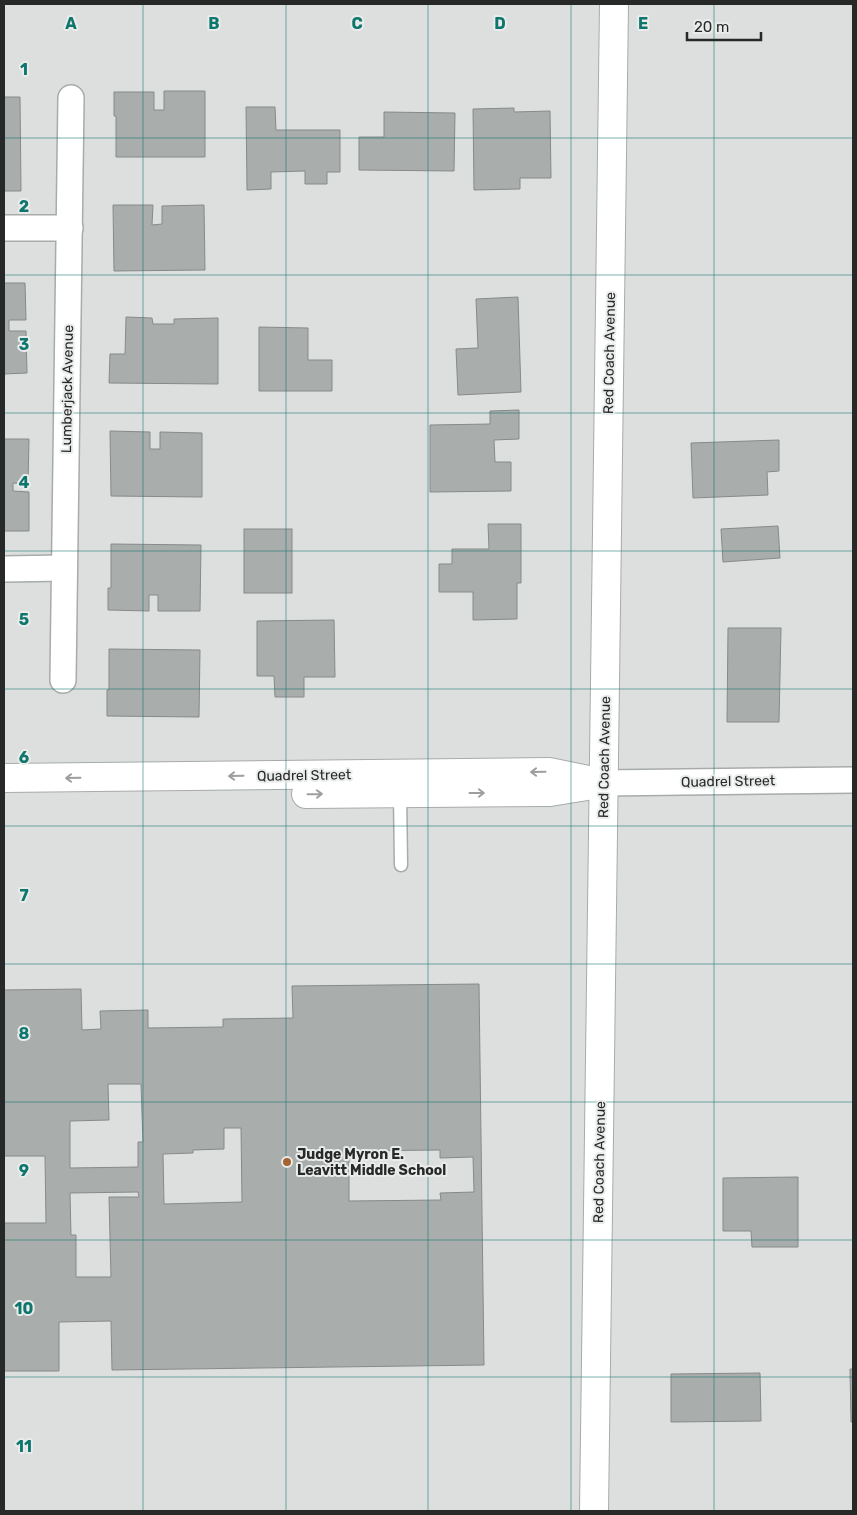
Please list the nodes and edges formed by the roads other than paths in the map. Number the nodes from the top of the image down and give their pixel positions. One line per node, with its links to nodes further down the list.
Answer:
1 (614, 4): 10 (street, Red Coach Avenue)
2 (72, 98): 4 (street, Lumberjack Avenue)
3 (4, 228): 4 (street)
4 (70, 228): 5 (street, Lumberjack Avenue)
5 (64, 568): 6 (street); 7 (street, Lumberjack Avenue)
6 (4, 569)
7 (63, 680)
8 (4, 778): 11 (street, Quadrel Street, one-way to 8)
9 (853, 780): 10 (street, Quadrel Street)
10 (603, 783): 11 (street, Quadrel Street); 14 (street, Red Coach Avenue)
11 (400, 784): 12 (street, Quadrel Street, one-way to 11); 13 (lane)
12 (4, 797)
13 (401, 865)
14 (594, 1511)

